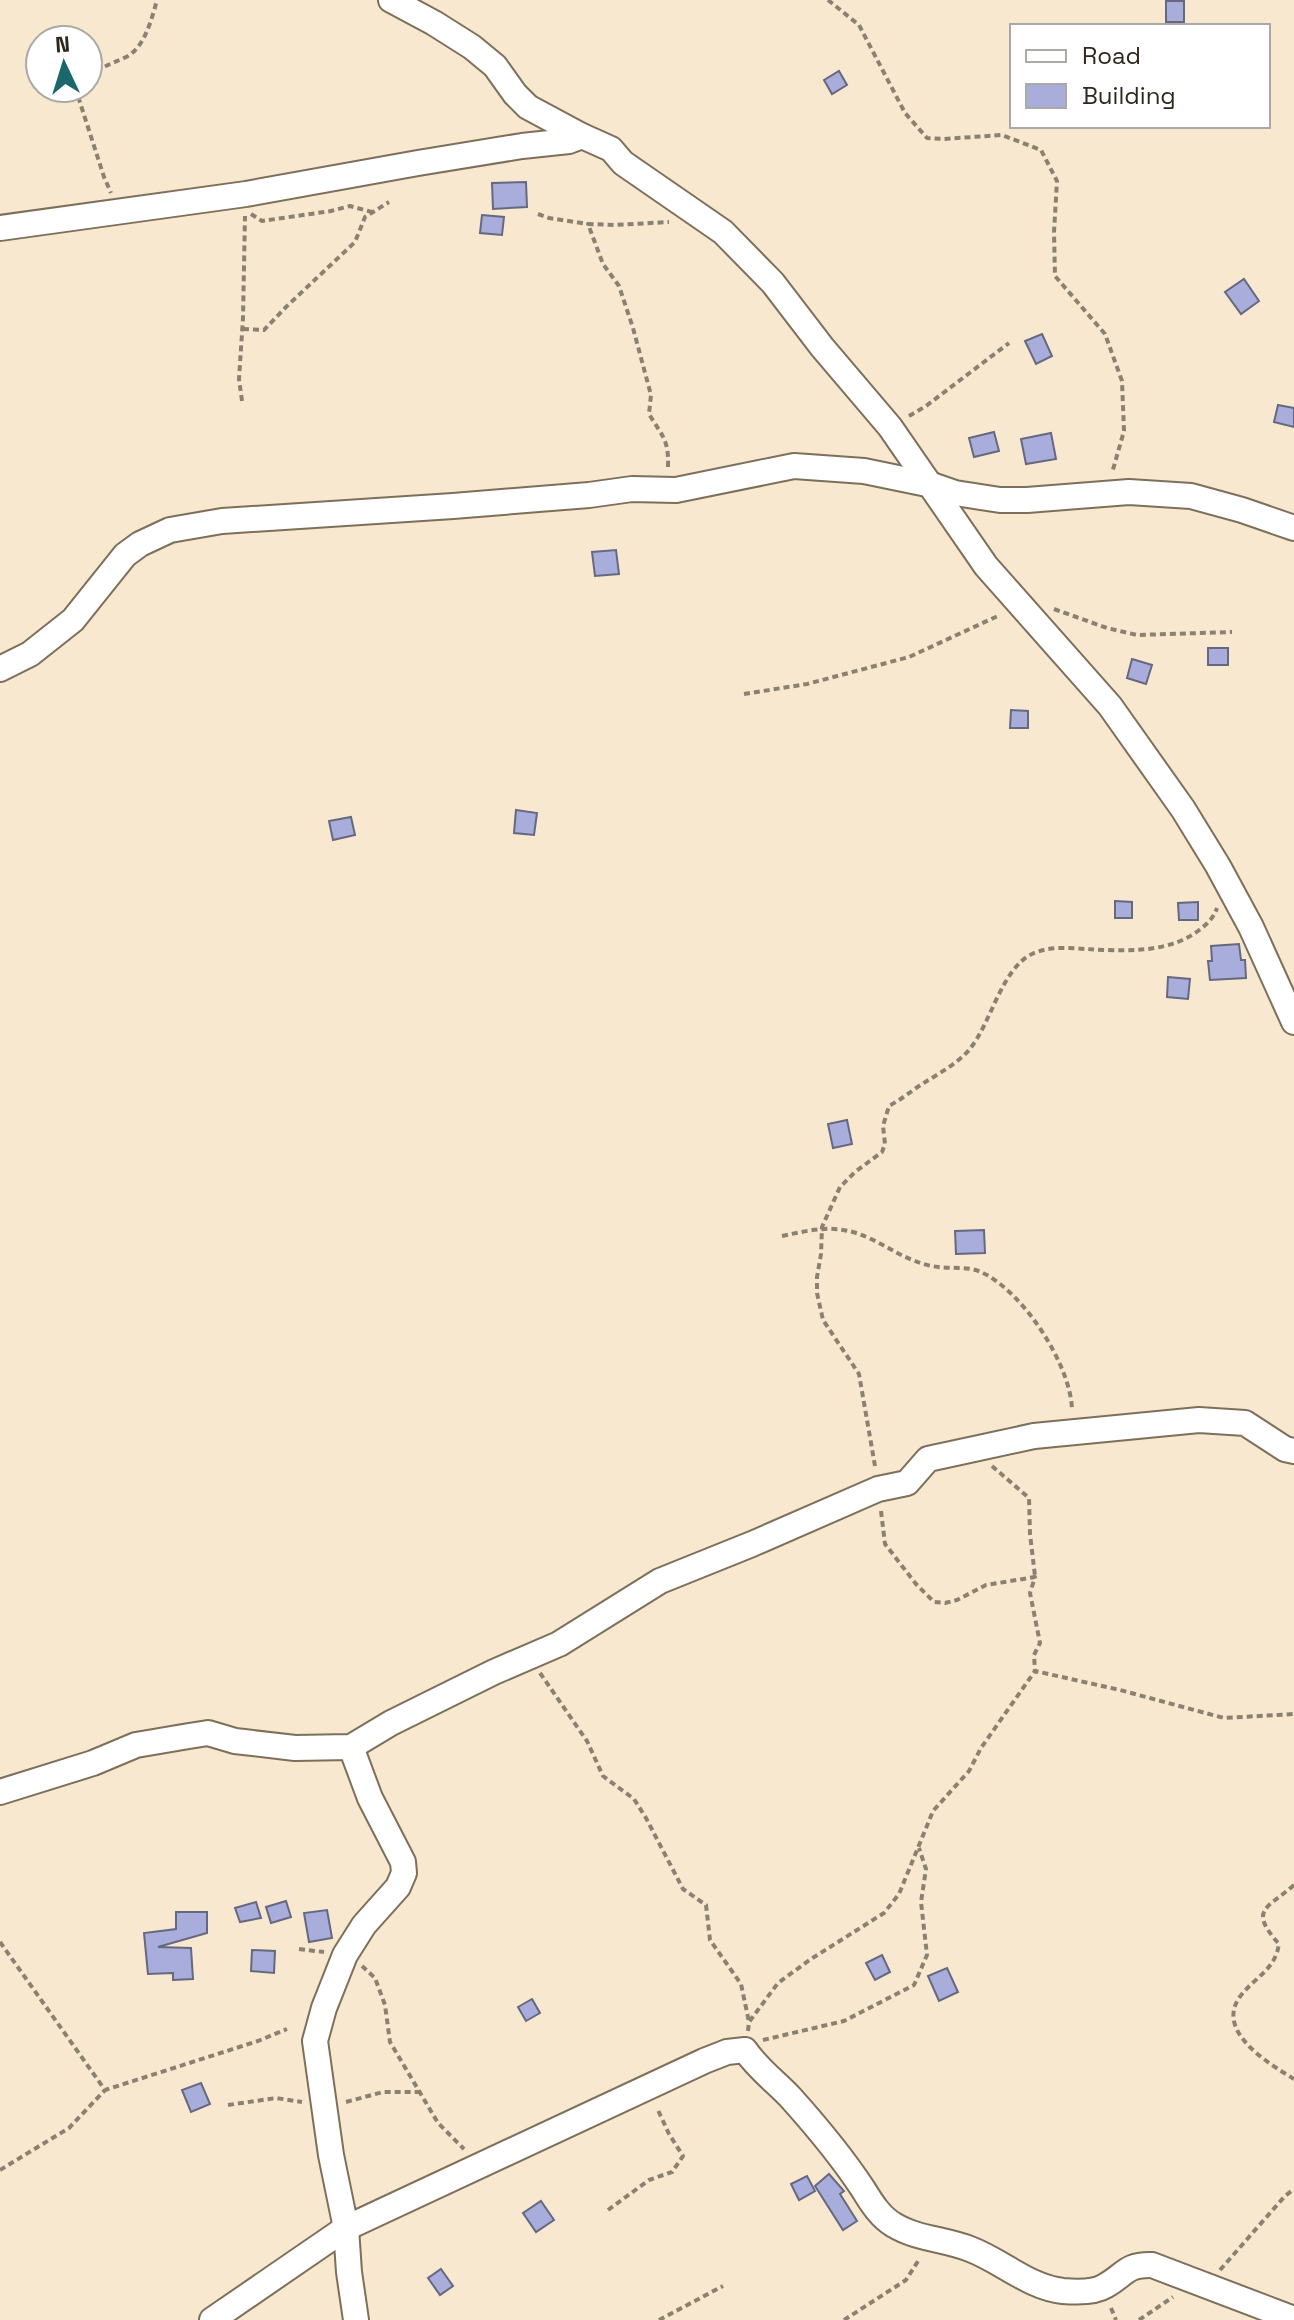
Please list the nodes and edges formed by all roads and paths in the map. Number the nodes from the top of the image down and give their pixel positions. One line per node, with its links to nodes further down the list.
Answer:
1 (157, 0): 4 (path)
2 (391, 0): 6 (street)
3 (828, 0): 20 (path)
4 (104, 67)
5 (81, 104): 8 (path)
6 (582, 136): 8 (street); 11 (street)
7 (389, 202): 9 (path)
8 (119, 210): 13 (street)
9 (372, 212): 14 (path); 14 (path)
10 (538, 214): 12 (path)
11 (698, 216): 12 (path); 17 (street)
12 (588, 224): 19 (path)
13 (0, 228)
14 (243, 329): 16 (path)
15 (1009, 343): 17 (path)
16 (242, 401)
17 (890, 427): 18 (street)
18 (932, 485): 19 (street); 20 (street); 22 (street)
19 (665, 489): 25 (street)
20 (1099, 496): 21 (street)
21 (1294, 528)
22 (1021, 606): 26 (path); 28 (street)
23 (1048, 607): 24 (path)
24 (1232, 632)
25 (0, 669)
26 (744, 694)
27 (1217, 906): 29 (path)
28 (1294, 1022)
29 (822, 1227): 30 (path); 31 (path); 34 (path)
30 (782, 1236)
31 (1072, 1432): 32 (street); 33 (street)
32 (972, 1448): 34 (street); 35 (path)
33 (1294, 1451)
34 (878, 1489): 35 (path); 36 (street)
35 (1035, 1577): 37 (path)
36 (529, 1658): 39 (street); 46 (path)
37 (1035, 1671): 38 (path); 41 (path)
38 (1294, 1714)
39 (351, 1747): 40 (street); 45 (street)
40 (0, 1792)
41 (918, 1846): 46 (path); 48 (path)
42 (1294, 1885): 49 (path)
43 (0, 1942): 51 (path)
44 (299, 1949): 45 (path)
45 (345, 1955): 52 (path); 56 (street)
46 (749, 2022): 48 (path)
47 (287, 2029): 51 (path)
48 (745, 2050): 50 (street); 57 (street)
49 (1294, 2079)
50 (648, 2087): 52 (street); 55 (path)
51 (105, 2090): 53 (path)
52 (479, 2166): 56 (street)
53 (0, 2170)
54 (1294, 2189): 58 (path)
55 (608, 2210)
56 (346, 2228): 61 (street); 62 (street)
57 (933, 2239): 58 (street); 64 (path)
58 (1195, 2282): 60 (street); 65 (path)
59 (723, 2286): 63 (path)
60 (1294, 2319)
61 (212, 2320)
62 (356, 2320)
63 (659, 2320)
64 (844, 2320)
65 (1139, 2320)

